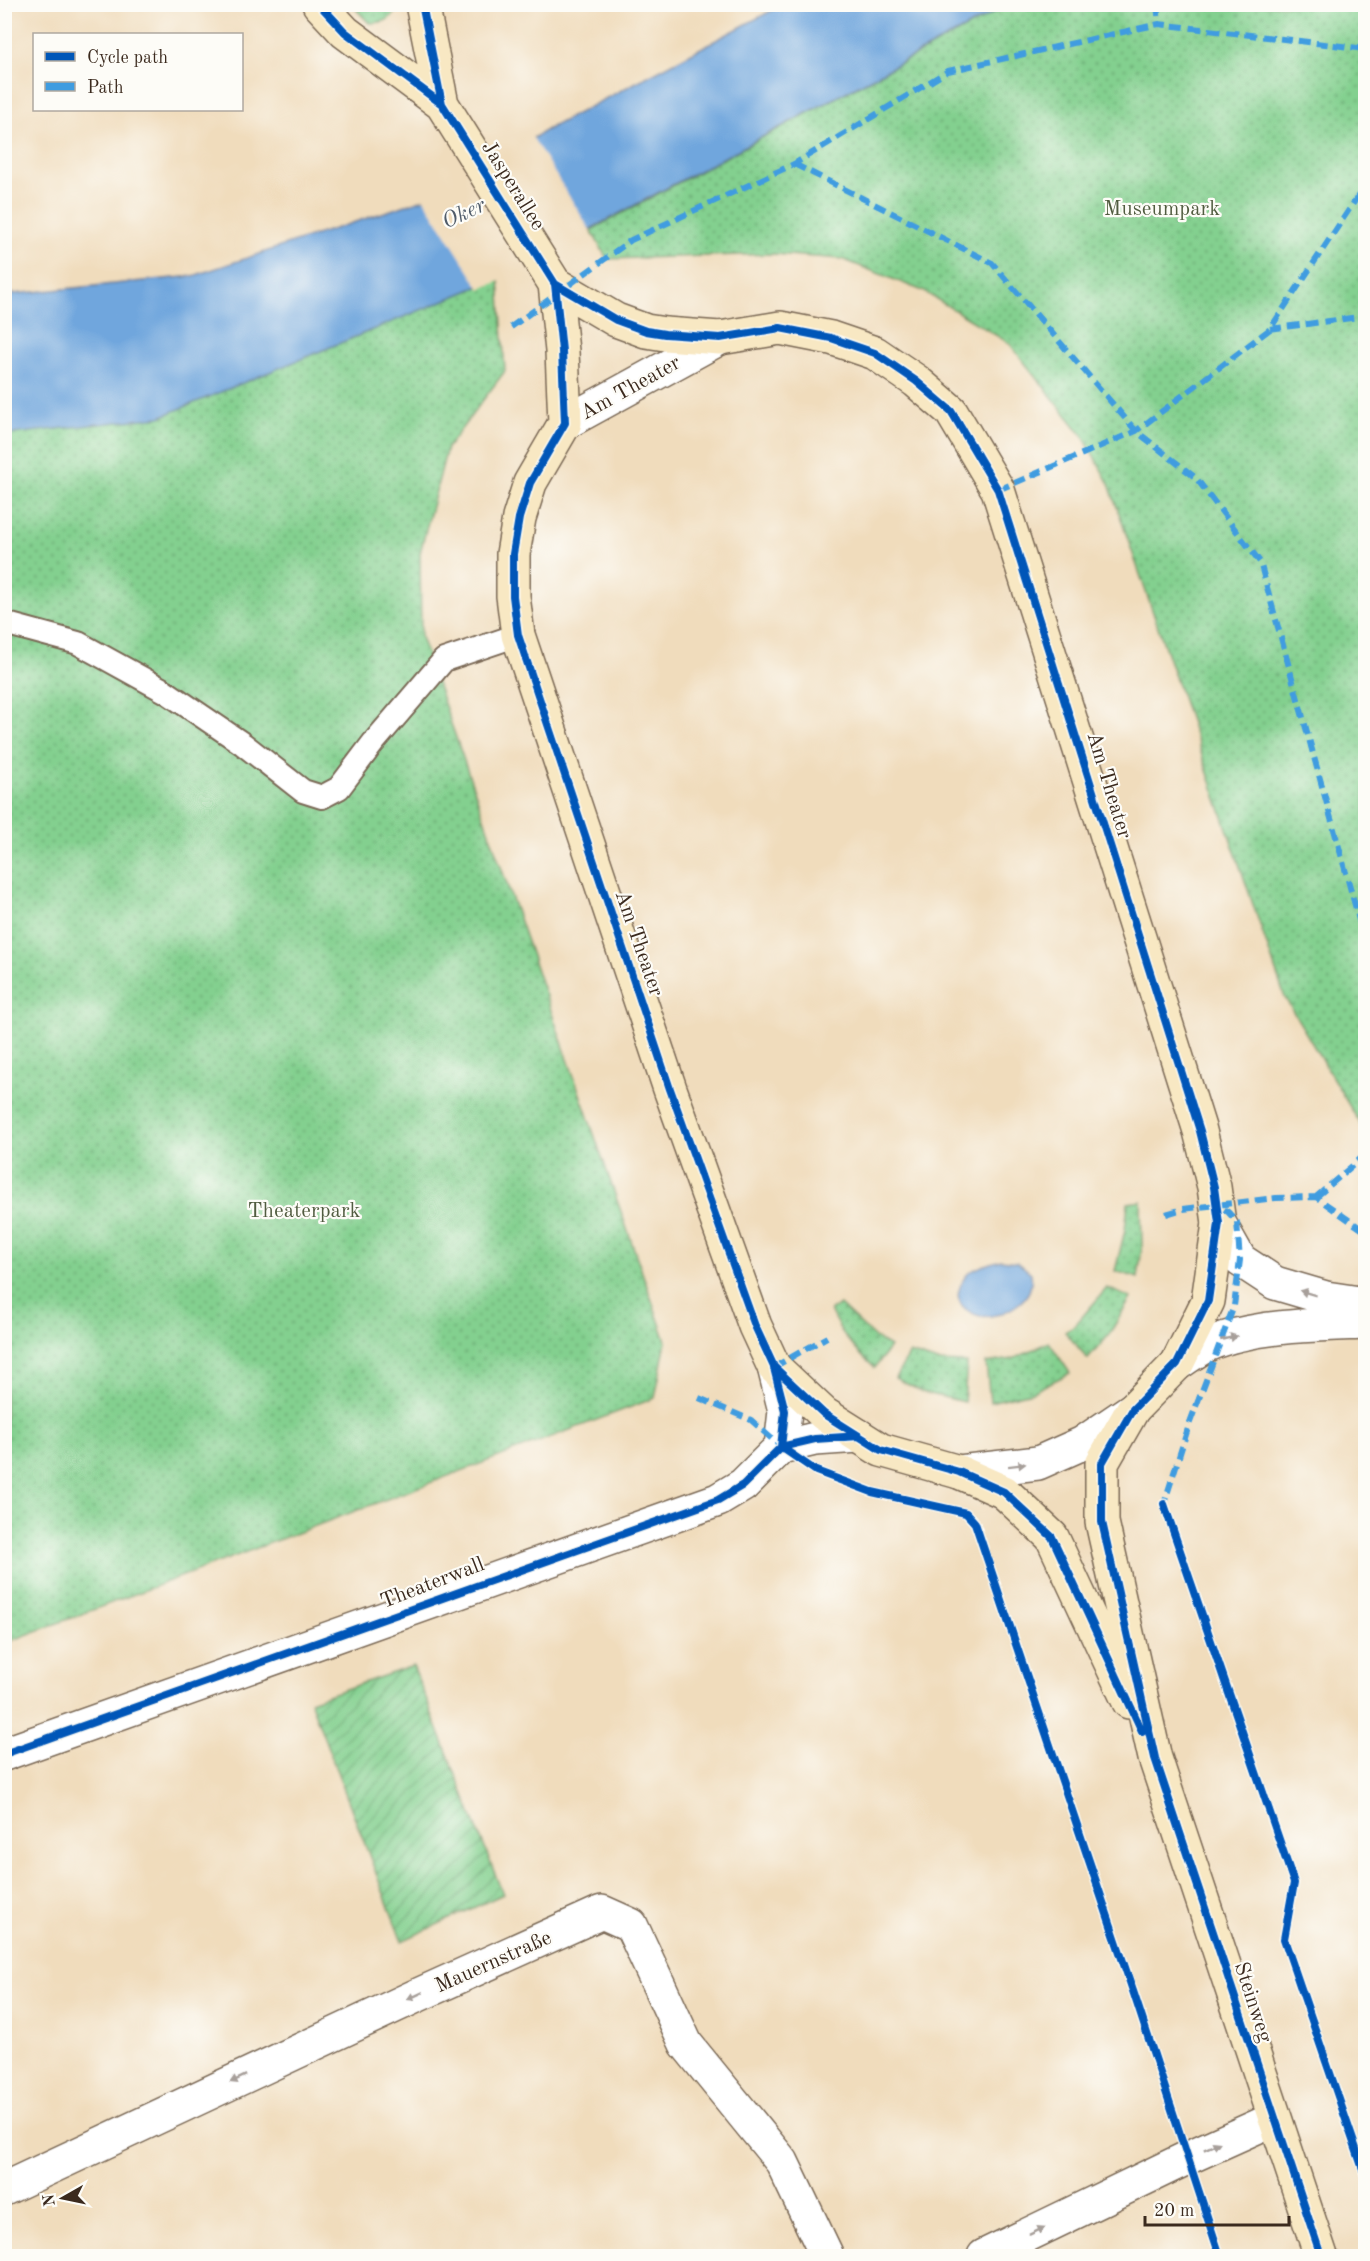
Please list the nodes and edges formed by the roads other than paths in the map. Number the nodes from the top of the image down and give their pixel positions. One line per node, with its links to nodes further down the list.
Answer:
1 (320, 4): 3 (street, Jasperallee)
2 (422, 4): 3 (street, Jasperallee)
3 (442, 104): 4 (street, Jasperallee)
4 (555, 284): 5 (street, Jasperallee); 6 (street, Jasperallee)
5 (720, 338): 6 (street, Am Theater); 9 (street, Am Theater)
6 (565, 423): 8 (street, Am Theater)
7 (4, 623): 8 (lane)
8 (518, 635): 13 (street, Am Theater)
9 (1219, 1223): 10 (street, one-way to 9); 12 (street, Am Theater)
10 (1365, 1304)
11 (1365, 1323): 12 (street, one-way to 11)
12 (1177, 1364): 14 (street, Am Theater)
13 (774, 1367): 15 (street, Am Theater); 16 (street)
14 (1133, 1409): 17 (street, Am Theater, one-way to 14); 19 (street, Steinweg)
15 (859, 1436): 16 (street); 17 (street, Am Theater)
16 (781, 1447): 18 (street, Theaterwall)
17 (959, 1472): 19 (street, Steinweg)
18 (4, 1754)
19 (1155, 1758): 20 (street, Steinweg)
20 (1274, 2119): 23 (street, one-way to 20); 24 (street, Steinweg)
21 (4, 2189): 22 (street, Mauernstraße, one-way to 21)
22 (826, 2256)
23 (984, 2256)
24 (1321, 2256)

